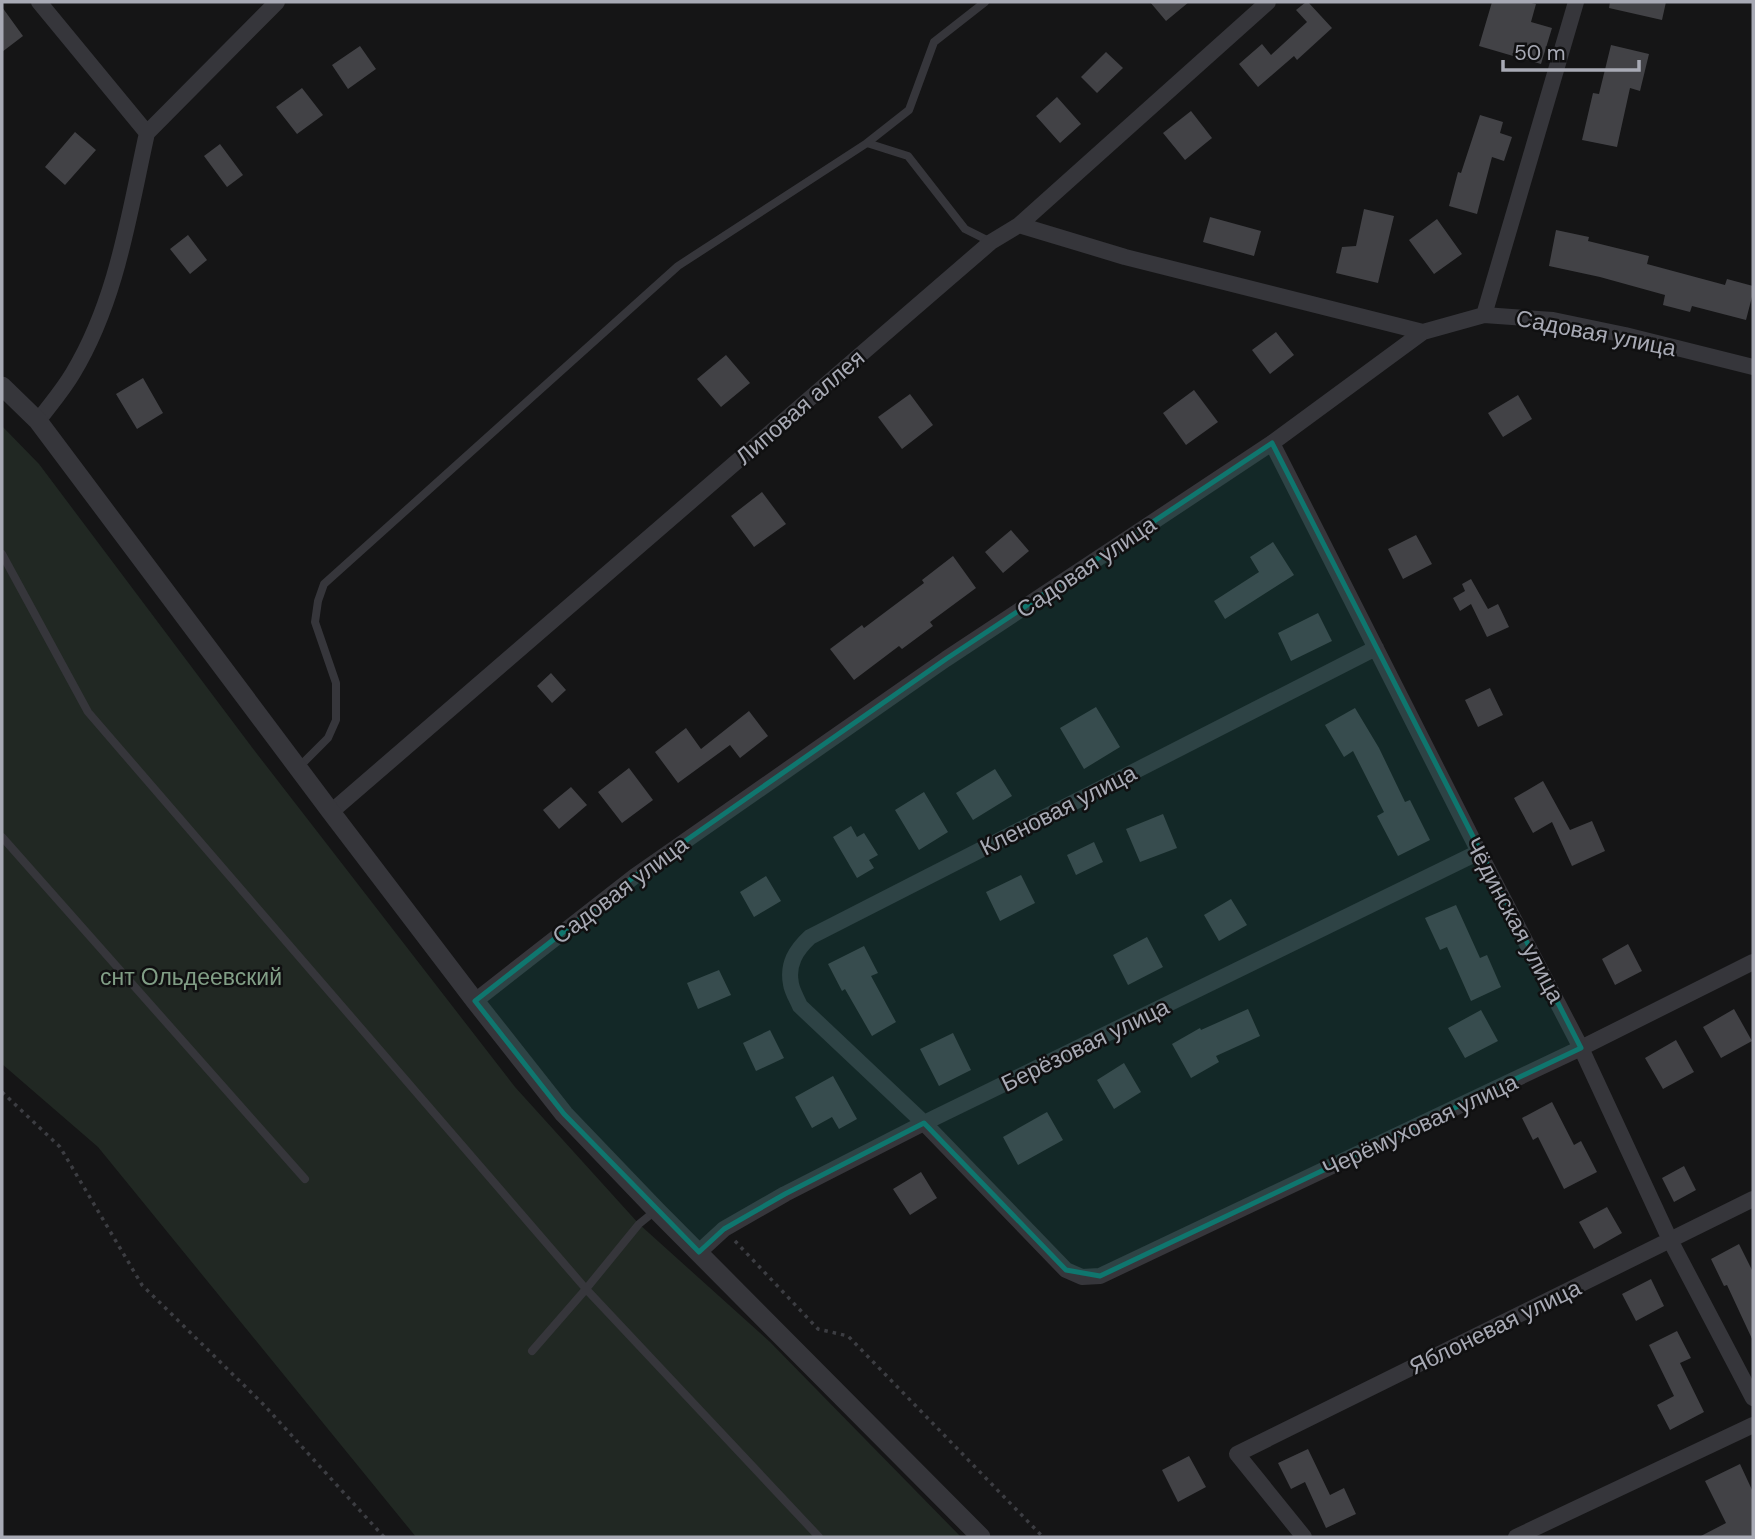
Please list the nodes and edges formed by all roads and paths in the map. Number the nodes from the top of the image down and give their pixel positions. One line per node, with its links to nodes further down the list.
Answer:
1 (38, 2): 6 (street)
2 (277, 2): 6 (street)
3 (985, 2): 7 (lane)
4 (1268, 2): 8 (street, Липовая аллея)
5 (1576, 2): 10 (street)
6 (147, 133): 14 (street)
7 (867, 143): 9 (lane); 18 (lane)
8 (1019, 225): 9 (street, Липовая аллея); 11 (street)
9 (991, 242): 19 (street, Липовая аллея)
10 (1484, 315): 11 (street, Садовая улица); 12 (street, Садовая улица)
11 (1423, 332): 15 (street, Садовая улица)
12 (1753, 367)
13 (2, 386): 14 (street)
14 (38, 421): 18 (street)
15 (1272, 443): 17 (street, Чёдинская улица); 23 (street, Садовая улица)
16 (2, 554): 33 (lane)
17 (1376, 649): 21 (street, Чёдинская улица); 26 (street, Кленовая улица)
18 (298, 768): 19 (street)
19 (331, 812): 23 (street)
20 (2, 837): 27 (lane)
21 (1479, 852): 24 (street, Чёдинская улица); 26 (street, Берёзовая улица)
22 (1753, 962): 24 (street, Черёмуховая улица)
23 (475, 1001): 29 (street)
24 (1581, 1048): 26 (street, Черёмуховая улица); 31 (street, Чёдинская улица)
25 (2, 1092): 37 (path)
26 (924, 1123): 30 (street, Берёзовая улица)
27 (305, 1179)
28 (1753, 1199): 31 (street, Яблоневая улица)
29 (656, 1210): 32 (street); 33 (lane)
30 (724, 1229): 32 (street, Берёзовая улица); 40 (path)
31 (1670, 1240): 35 (street, Чёдинская улица); 41 (street, Яблоневая улица)
32 (699, 1252): 39 (street)
33 (586, 1289): 34 (lane); 38 (lane)
34 (532, 1350)
35 (1753, 1398)
36 (1753, 1425): 42 (street)
37 (384, 1537)
38 (819, 1537)
39 (981, 1537)
40 (1042, 1537)
41 (1304, 1537)
42 (1516, 1537)

